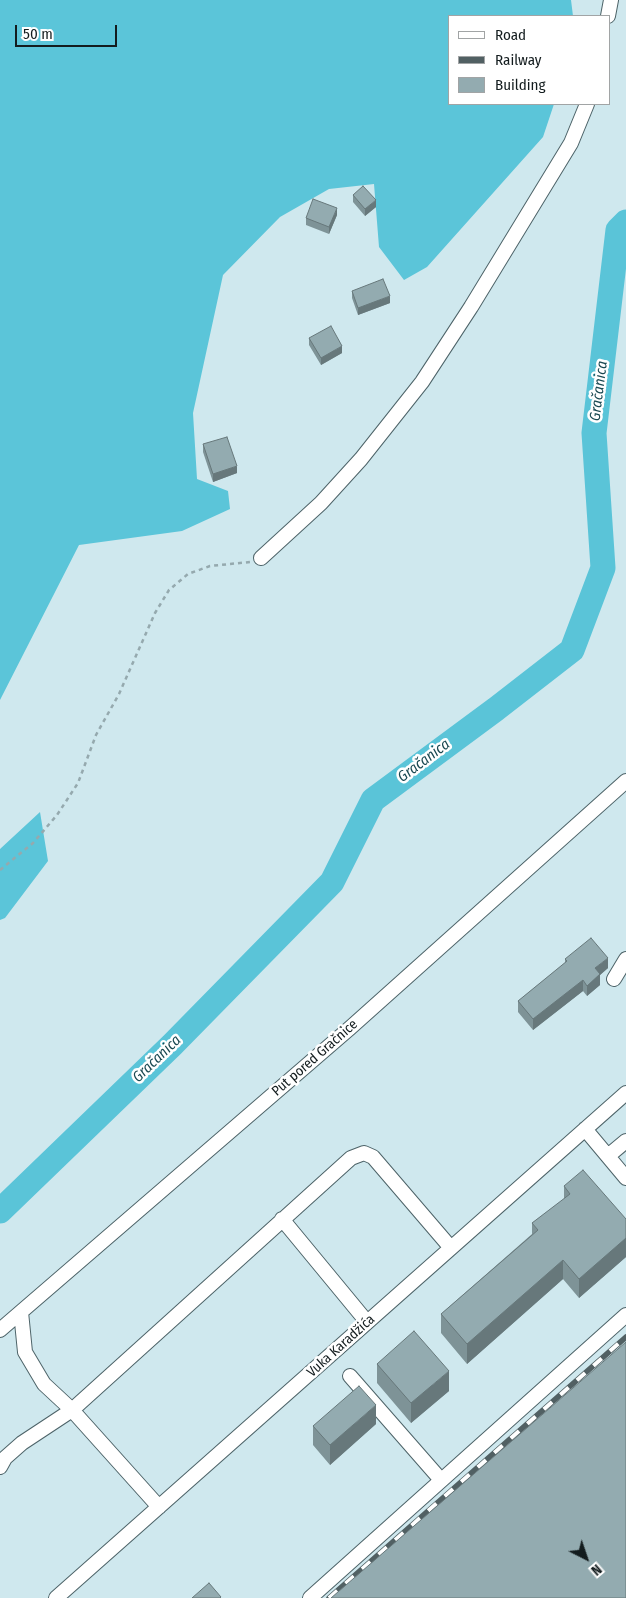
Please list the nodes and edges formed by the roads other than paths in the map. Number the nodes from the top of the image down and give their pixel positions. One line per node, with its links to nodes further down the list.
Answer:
1 (611, 0): 2 (street)
2 (608, 15)
3 (587, 105): 4 (street)
4 (261, 558)
5 (626, 780): 15 (street, Put pored Gračnice)
6 (626, 959): 7 (street)
7 (614, 979)
8 (626, 1093): 9 (street, Vuka Karadžića)
9 (585, 1130): 11 (street); 14 (street, Vuka Karadžića)
10 (626, 1141): 11 (street)
11 (608, 1156): 12 (street)
12 (626, 1178)
13 (282, 1219): 14 (street); 17 (street); 20 (street)
14 (451, 1248): 17 (street, Vuka Karadžića)
15 (21, 1312): 18 (street, Put pored Gračnice); 20 (street)
16 (626, 1315): 22 (street)
17 (367, 1322): 23 (street, Vuka Karadžića)
18 (0, 1330)
19 (350, 1376): 22 (street)
20 (72, 1410): 21 (street); 23 (street)
21 (0, 1467)
22 (441, 1480): 25 (street)
23 (159, 1507): 24 (street, Vuka Karadžića)
24 (56, 1598)
25 (310, 1598)

